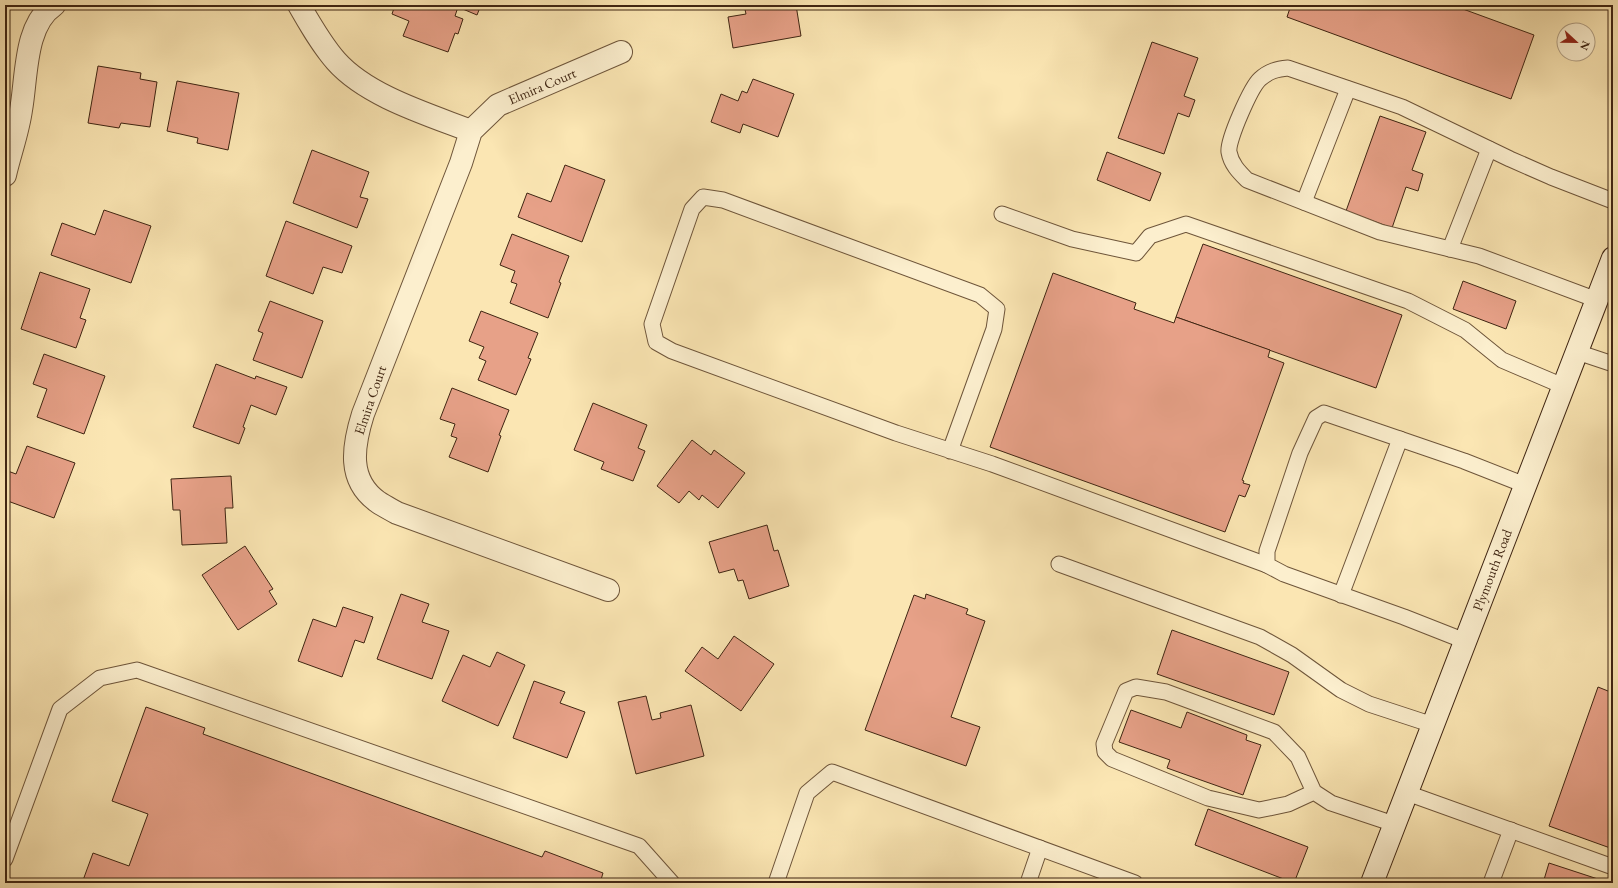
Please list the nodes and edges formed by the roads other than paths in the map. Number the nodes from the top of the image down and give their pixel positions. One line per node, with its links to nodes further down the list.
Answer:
1 (54, 5): 7 (street)
2 (298, 5): 5 (street)
3 (621, 52): 5 (street, Elmira Court)
4 (1348, 89): 6 (lane); 9 (lane); 9 (lane)
5 (471, 131): 22 (street, Elmira Court)
6 (1489, 149): 8 (lane); 11 (lane)
7 (5, 175)
8 (1613, 200)
9 (1304, 202): 11 (lane)
10 (1002, 214): 16 (lane)
11 (1450, 249): 13 (lane)
12 (1613, 258): 13 (street, Plymouth Road)
13 (1597, 300): 14 (street, Plymouth Road)
14 (1577, 352): 15 (lane); 16 (street, Plymouth Road)
15 (1613, 364)
16 (1564, 386): 19 (street, Plymouth Road)
17 (1400, 439): 19 (lane); 21 (lane); 23 (lane)
18 (950, 451): 18 (lane); 21 (lane)
19 (1525, 485): 24 (street, Plymouth Road)
20 (1059, 564): 25 (lane)
21 (1267, 565): 23 (lane)
22 (608, 590)
23 (1341, 595): 24 (lane)
24 (1465, 641): 25 (street, Plymouth Road)
25 (1433, 725): 27 (street, Plymouth Road)
26 (1314, 792): 26 (lane); 28 (lane)
27 (1407, 793): 28 (street, Plymouth Road); 29 (lane)
28 (1394, 824): 37 (street, Plymouth Road)
29 (1511, 830): 32 (lane); 38 (lane)
30 (1040, 848): 34 (lane); 35 (lane); 36 (lane)
31 (5, 858): 33 (lane)
32 (1613, 867)
33 (672, 883)
34 (776, 883)
35 (1028, 883)
36 (1135, 883)
37 (1372, 883)
38 (1491, 883)

